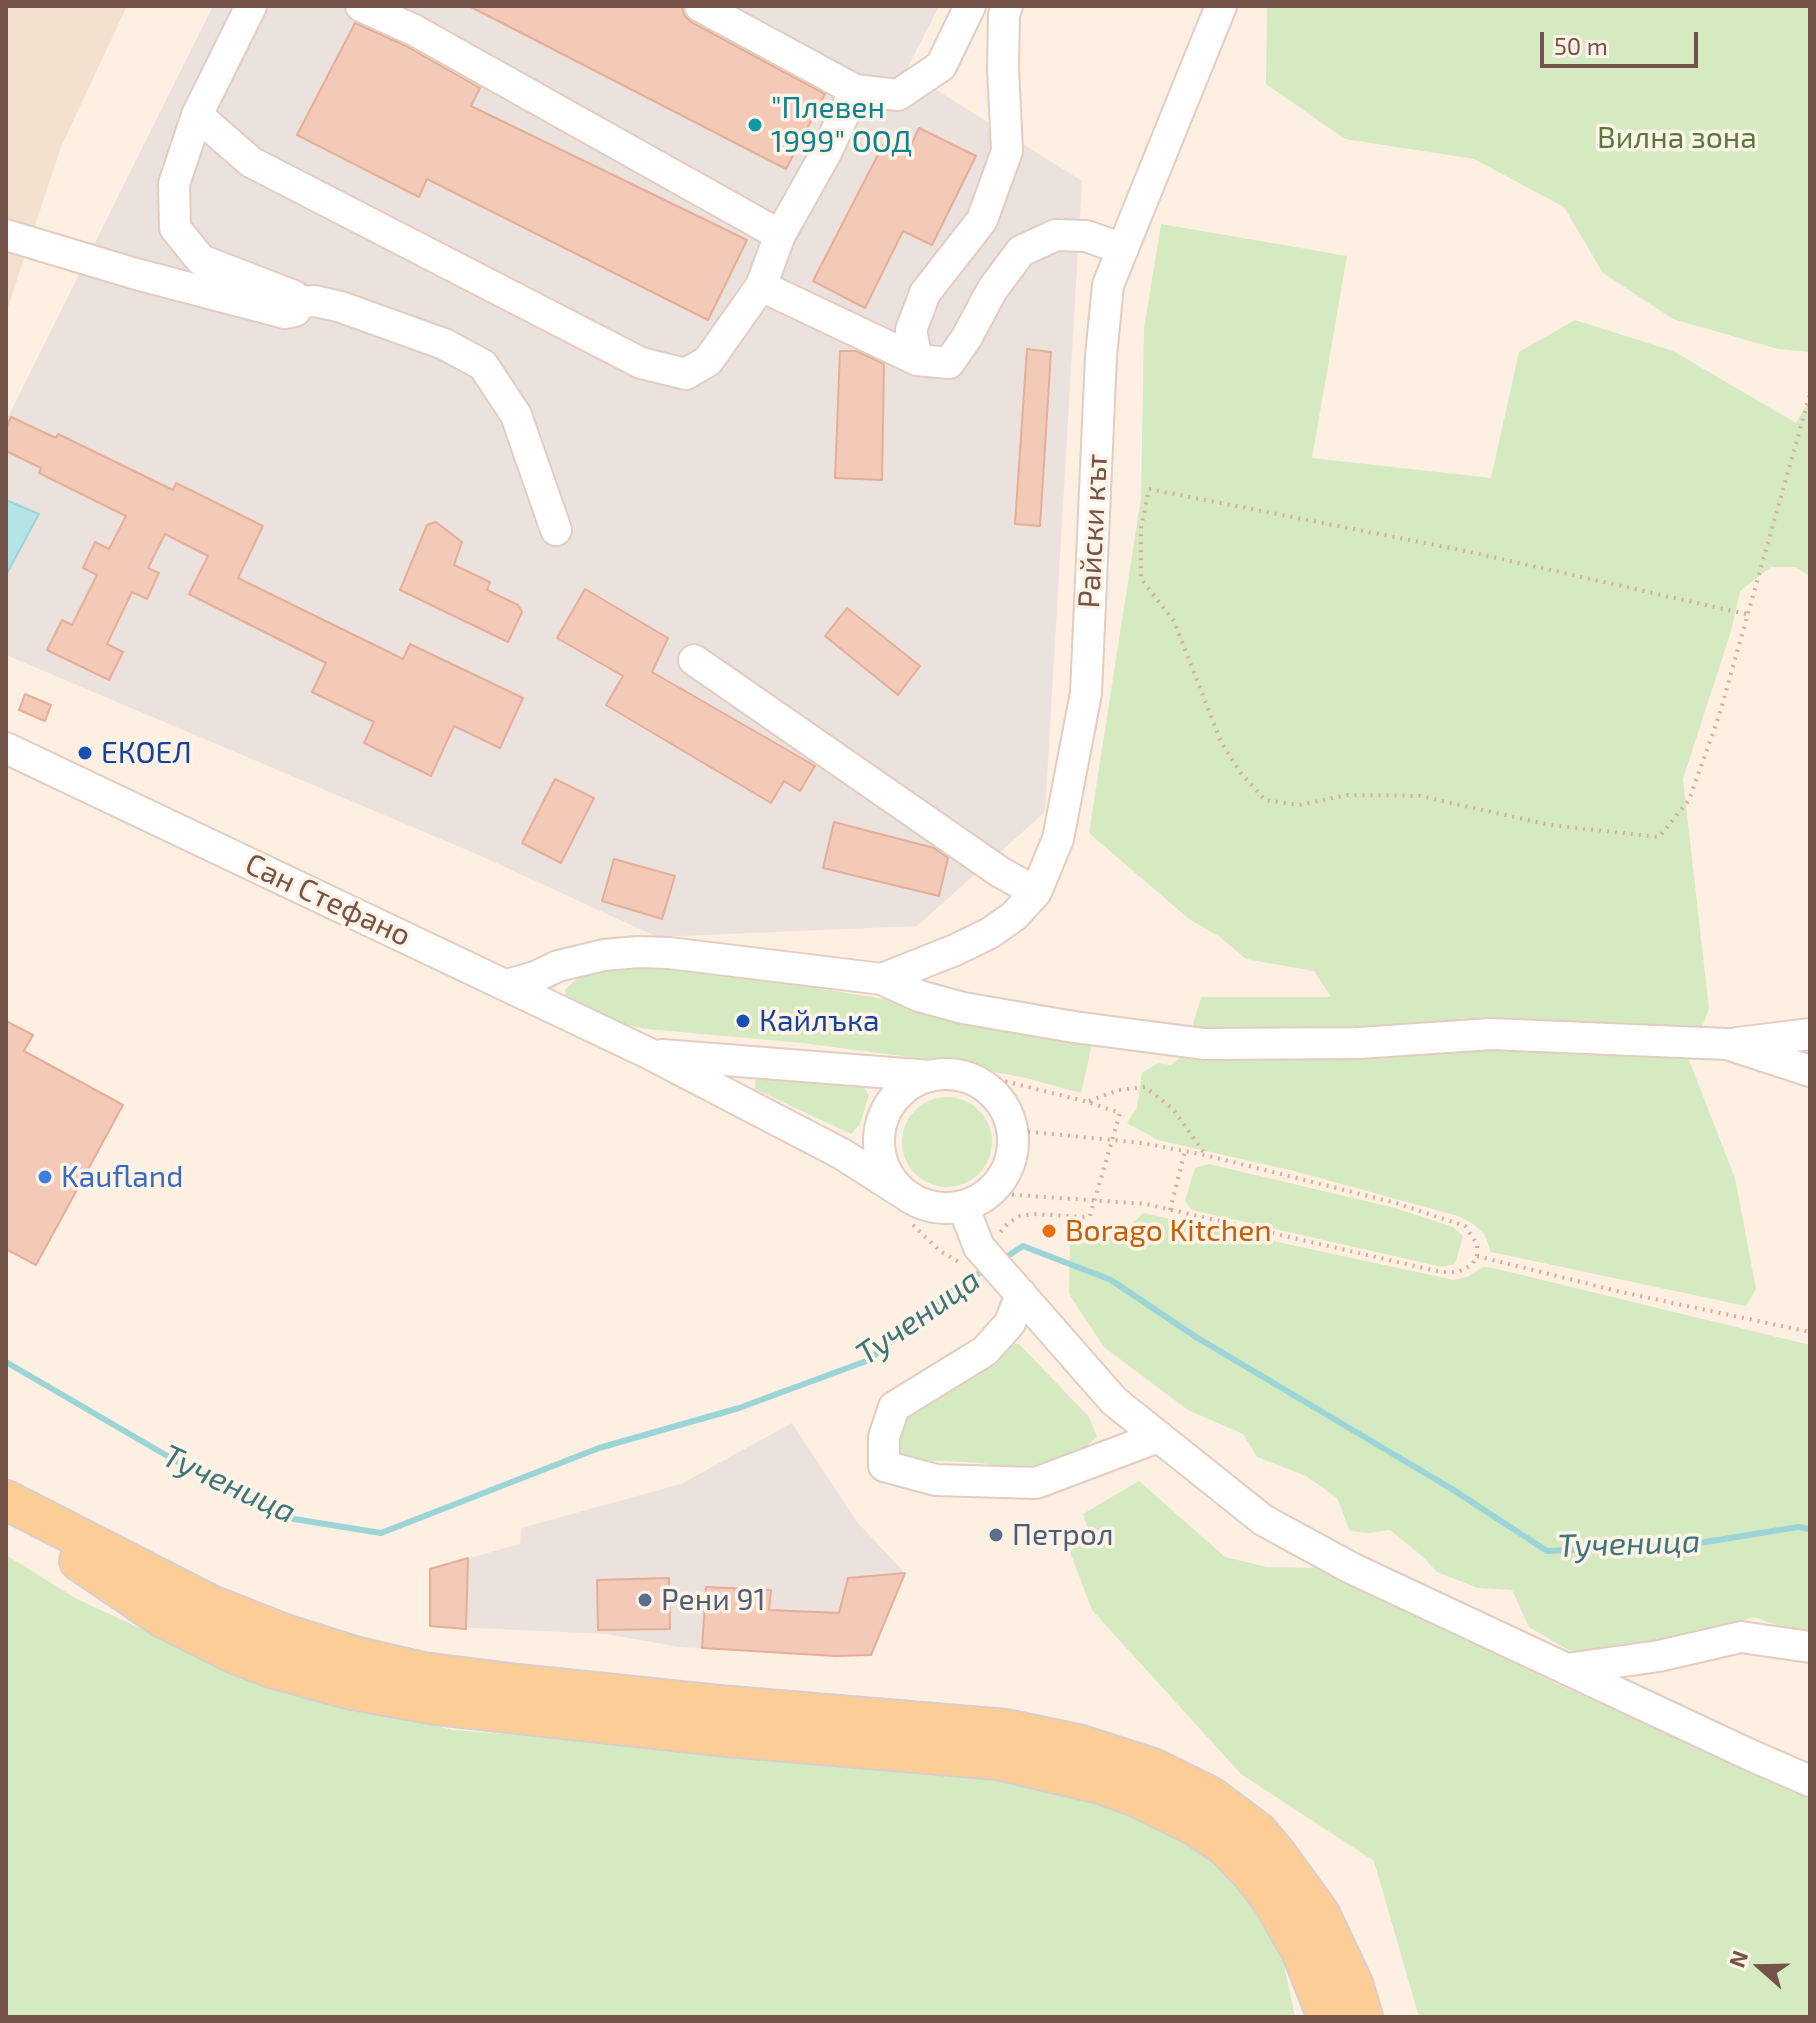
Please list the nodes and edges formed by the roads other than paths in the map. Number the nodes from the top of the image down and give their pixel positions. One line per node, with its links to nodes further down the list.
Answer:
1 (251, 6): 8 (street)
2 (361, 6): 10 (street)
3 (700, 6): 7 (street)
4 (970, 6): 7 (street)
5 (1007, 6): 14 (street)
6 (1221, 6): 11 (street, Райски кът)
7 (855, 90): 10 (street)
8 (197, 115): 12 (street); 13 (street)
9 (6, 235): 13 (street)
10 (780, 235): 12 (street)
11 (1123, 249): 14 (street); 18 (street, Райски кът)
12 (761, 286): 14 (street)
13 (298, 302): 15 (street)
14 (917, 360)
15 (556, 530)
16 (694, 660): 18 (street)
17 (6, 748): 20 (street, Сан Стефано)
18 (1036, 892): 19 (street, Райски кът)
19 (882, 979): 20 (street); 22 (street)
20 (507, 985): 23 (street, Сан Стефано)
21 (1810, 1034): 22 (street)
22 (1727, 1044): 24 (street)
23 (648, 1053): 25 (street, Сан Стефано); 26 (street, Сан Стефано)
24 (1810, 1071)
25 (930, 1076): 26 (street); 27 (street)
26 (914, 1200): 27 (street)
27 (975, 1200): 28 (street)
28 (997, 1267): 29 (street); 29 (street)
29 (1158, 1437): 33 (street)
30 (6, 1500): 36 (main road)
31 (6, 1512): 35 (main road)
32 (1810, 1647): 33 (street)
33 (1566, 1669): 34 (street)
34 (1810, 1781)
35 (1327, 2017)
36 (1363, 2017)

